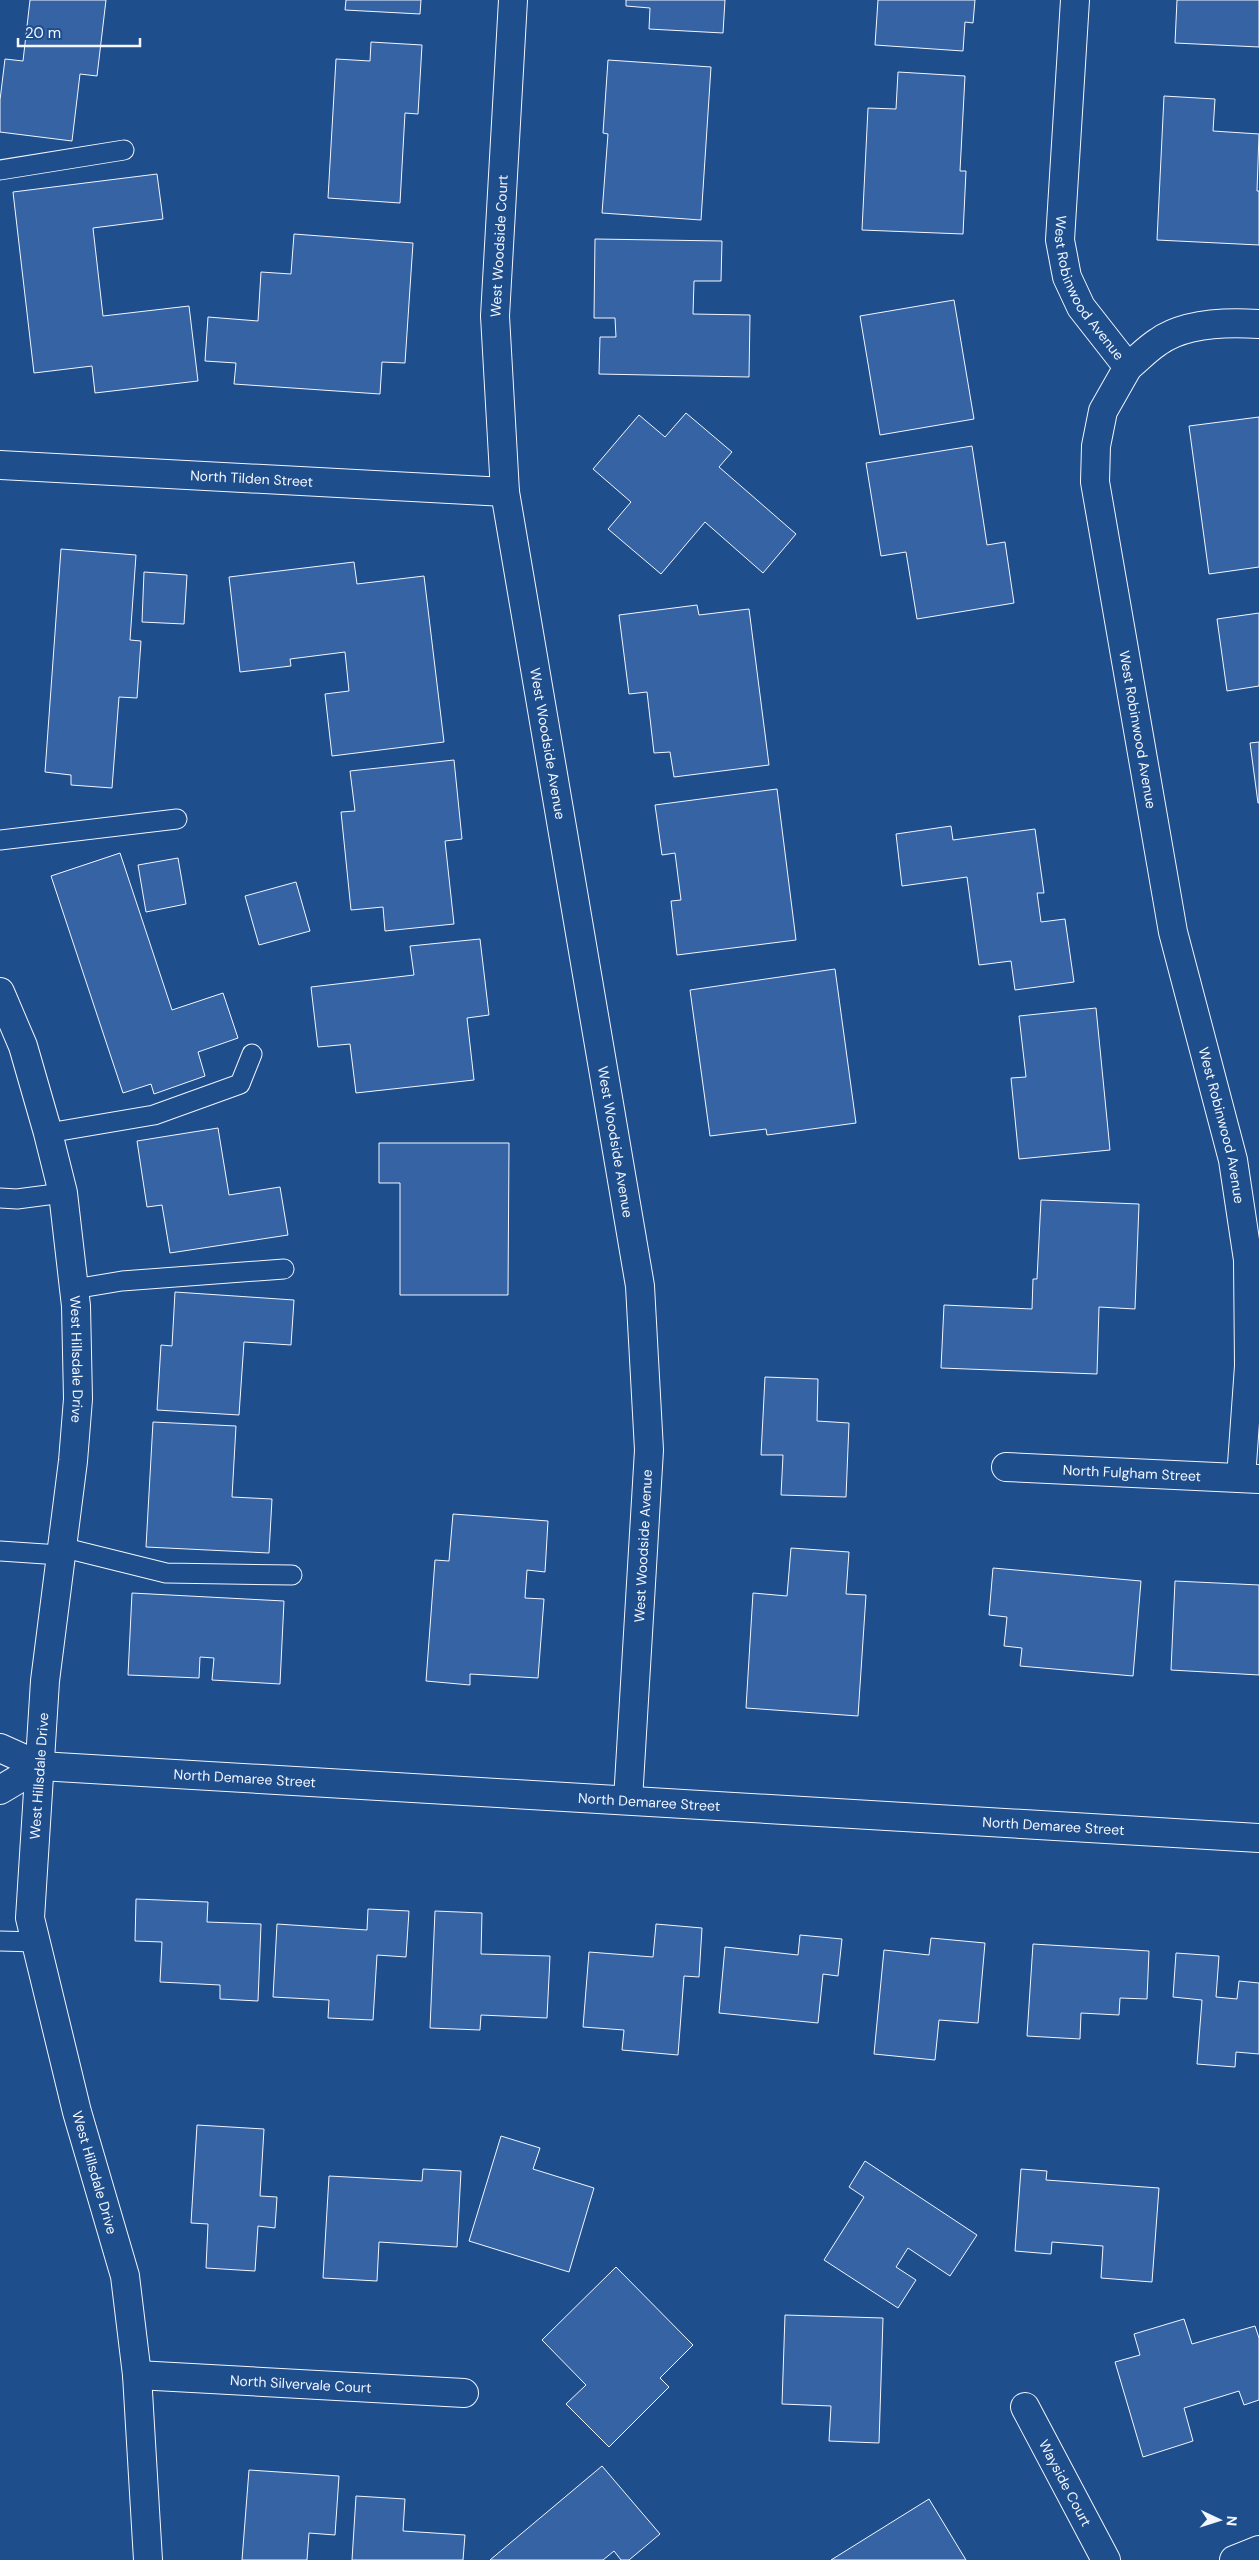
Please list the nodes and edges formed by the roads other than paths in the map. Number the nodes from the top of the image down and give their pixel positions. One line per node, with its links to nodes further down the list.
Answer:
1 (513, 0): 8 (street, West Woodside Court)
2 (1075, 0): 6 (street, West Robinwood Avenue)
3 (124, 150): 4 (lane)
4 (0, 170)
5 (1259, 324): 6 (street)
6 (1128, 367): 19 (street, West Robinwood Avenue)
7 (0, 464): 8 (street, North Tilden Street)
8 (505, 492): 26 (street, West Woodside Avenue)
9 (177, 819): 10 (lane)
10 (0, 840)
11 (0, 992): 13 (street, West Hillsdale Drive)
12 (252, 1054): 13 (lane)
13 (48, 1133): 14 (street, West Hillsdale Drive)
14 (63, 1193): 15 (lane); 17 (street, West Hillsdale Drive)
15 (0, 1198)
16 (284, 1269): 17 (lane)
17 (74, 1289): 21 (street, West Hillsdale Drive)
18 (1006, 1467): 19 (street, North Fulgham Street)
19 (1250, 1479)
20 (0, 1551): 21 (lane)
21 (61, 1551): 22 (lane); 24 (street, West Hillsdale Drive)
22 (292, 1575)
23 (0, 1748): 24 (street, North Demaree Street)
24 (40, 1766): 25 (street); 26 (street, North Demaree Street); 29 (street, West Hillsdale Drive)
25 (0, 1790)
26 (628, 1800): 27 (street, North Demaree Street)
27 (1259, 1838)
28 (0, 1941): 29 (lane)
29 (36, 1942): 30 (street, West Hillsdale Drive)
30 (137, 2375): 31 (street, North Silvervale Court); 34 (street, West Hillsdale Drive)
31 (464, 2393)
32 (1025, 2406): 35 (street, Wayside Court)
33 (1259, 2550): 36 (street)
34 (148, 2560)
35 (1106, 2560)
36 (1234, 2560)

